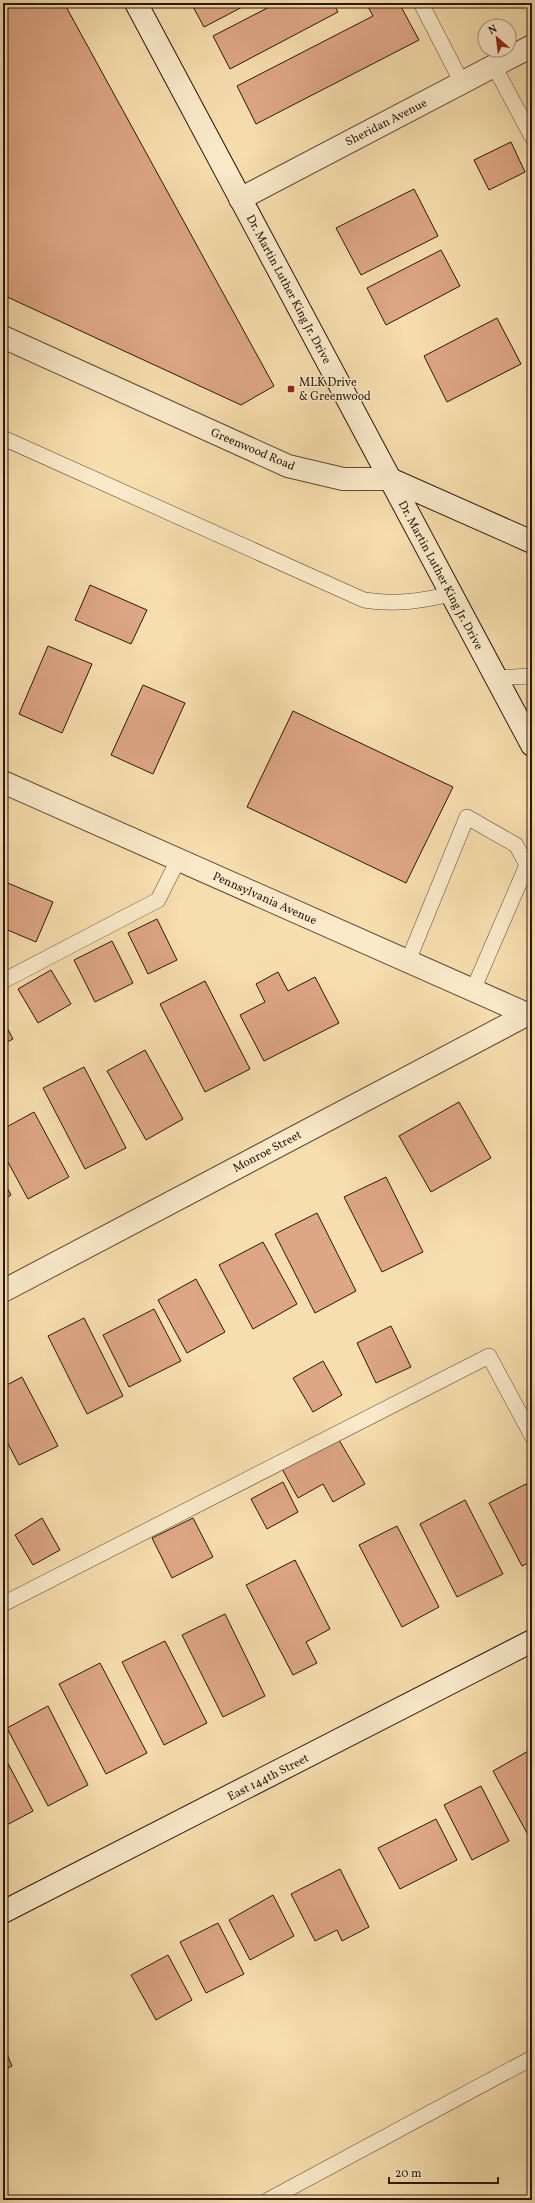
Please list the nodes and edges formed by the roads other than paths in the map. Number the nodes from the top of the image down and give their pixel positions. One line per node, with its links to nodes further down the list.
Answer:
1 (136, 3): 7 (street, Dr. Martin Luther King Jr. Drive)
2 (421, 3): 5 (lane)
3 (532, 46): 4 (street, Sheridan Avenue)
4 (494, 66): 5 (street, Sheridan Avenue); 6 (lane)
5 (462, 83): 7 (street, Sheridan Avenue)
6 (532, 137)
7 (240, 199): 10 (street, Dr. Martin Luther King Jr. Drive)
8 (3, 337): 10 (street, Greenwood Road)
9 (3, 438): 12 (lane)
10 (390, 479): 11 (street, Greenwood Road); 12 (street, Dr. Martin Luther King Jr. Drive)
11 (532, 542)
12 (451, 594): 14 (street, Dr. Martin Luther King Jr. Drive)
13 (532, 676): 14 (lane)
14 (496, 678): 15 (street, Dr. Martin Luther King Jr. Drive)
15 (532, 745)
16 (3, 782): 17 (street, Pennsylvania Avenue)
17 (178, 860): 18 (street, Pennsylvania Avenue); 19 (lane)
18 (408, 961): 20 (street, Pennsylvania Avenue); 20 (lane)
19 (3, 981)
20 (473, 990): 21 (street, Pennsylvania Avenue)
21 (530, 1013): 22 (street, Monroe Street)
22 (3, 1292)
23 (532, 1436): 24 (lane)
24 (3, 1604)
25 (532, 1641): 26 (street, East 144th Street)
26 (3, 1912)
27 (532, 2058): 28 (lane)
28 (268, 2200)

